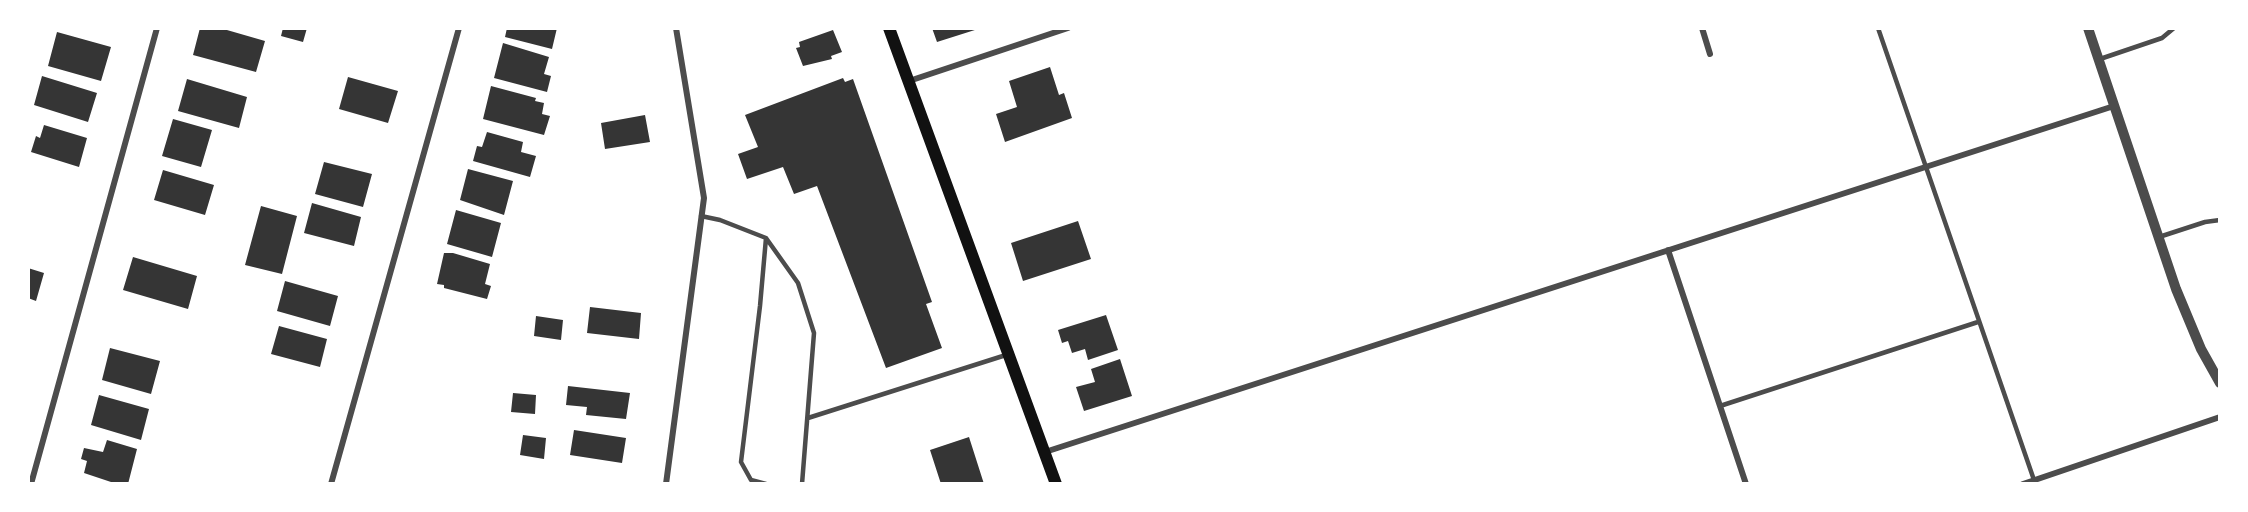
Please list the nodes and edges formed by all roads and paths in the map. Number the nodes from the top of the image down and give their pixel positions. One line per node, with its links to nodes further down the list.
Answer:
1 (158, 28): 28 (street)
2 (459, 28): 29 (street)
3 (676, 28): 15 (street)
4 (889, 28): 12 (main road)
5 (1068, 28): 12 (street)
6 (1702, 28): 10 (street)
7 (1878, 28): 14 (lane)
8 (2088, 28): 11 (street)
9 (2174, 28): 11 (lane)
10 (1710, 54)
11 (2098, 60): 13 (street)
12 (908, 81): 21 (main road)
13 (2114, 106): 14 (street); 17 (street)
14 (1925, 168): 19 (street); 20 (lane)
15 (701, 216): 18 (lane); 30 (street)
16 (2220, 220): 17 (lane)
17 (2159, 237): 22 (street)
18 (766, 238): 25 (lane); 31 (lane)
19 (1668, 250): 23 (street); 26 (street)
20 (1978, 322): 23 (lane); 27 (lane)
21 (1009, 354): 25 (lane); 26 (main road)
22 (2220, 383)
23 (1720, 406): 34 (street)
24 (2220, 417): 27 (street)
25 (808, 418): 32 (lane)
26 (1045, 452): 33 (main road)
27 (2034, 480): 35 (street)
28 (31, 483)
29 (331, 483)
30 (666, 483)
31 (766, 483)
32 (802, 483)
33 (1056, 483)
34 (1746, 483)
35 (2023, 483)

